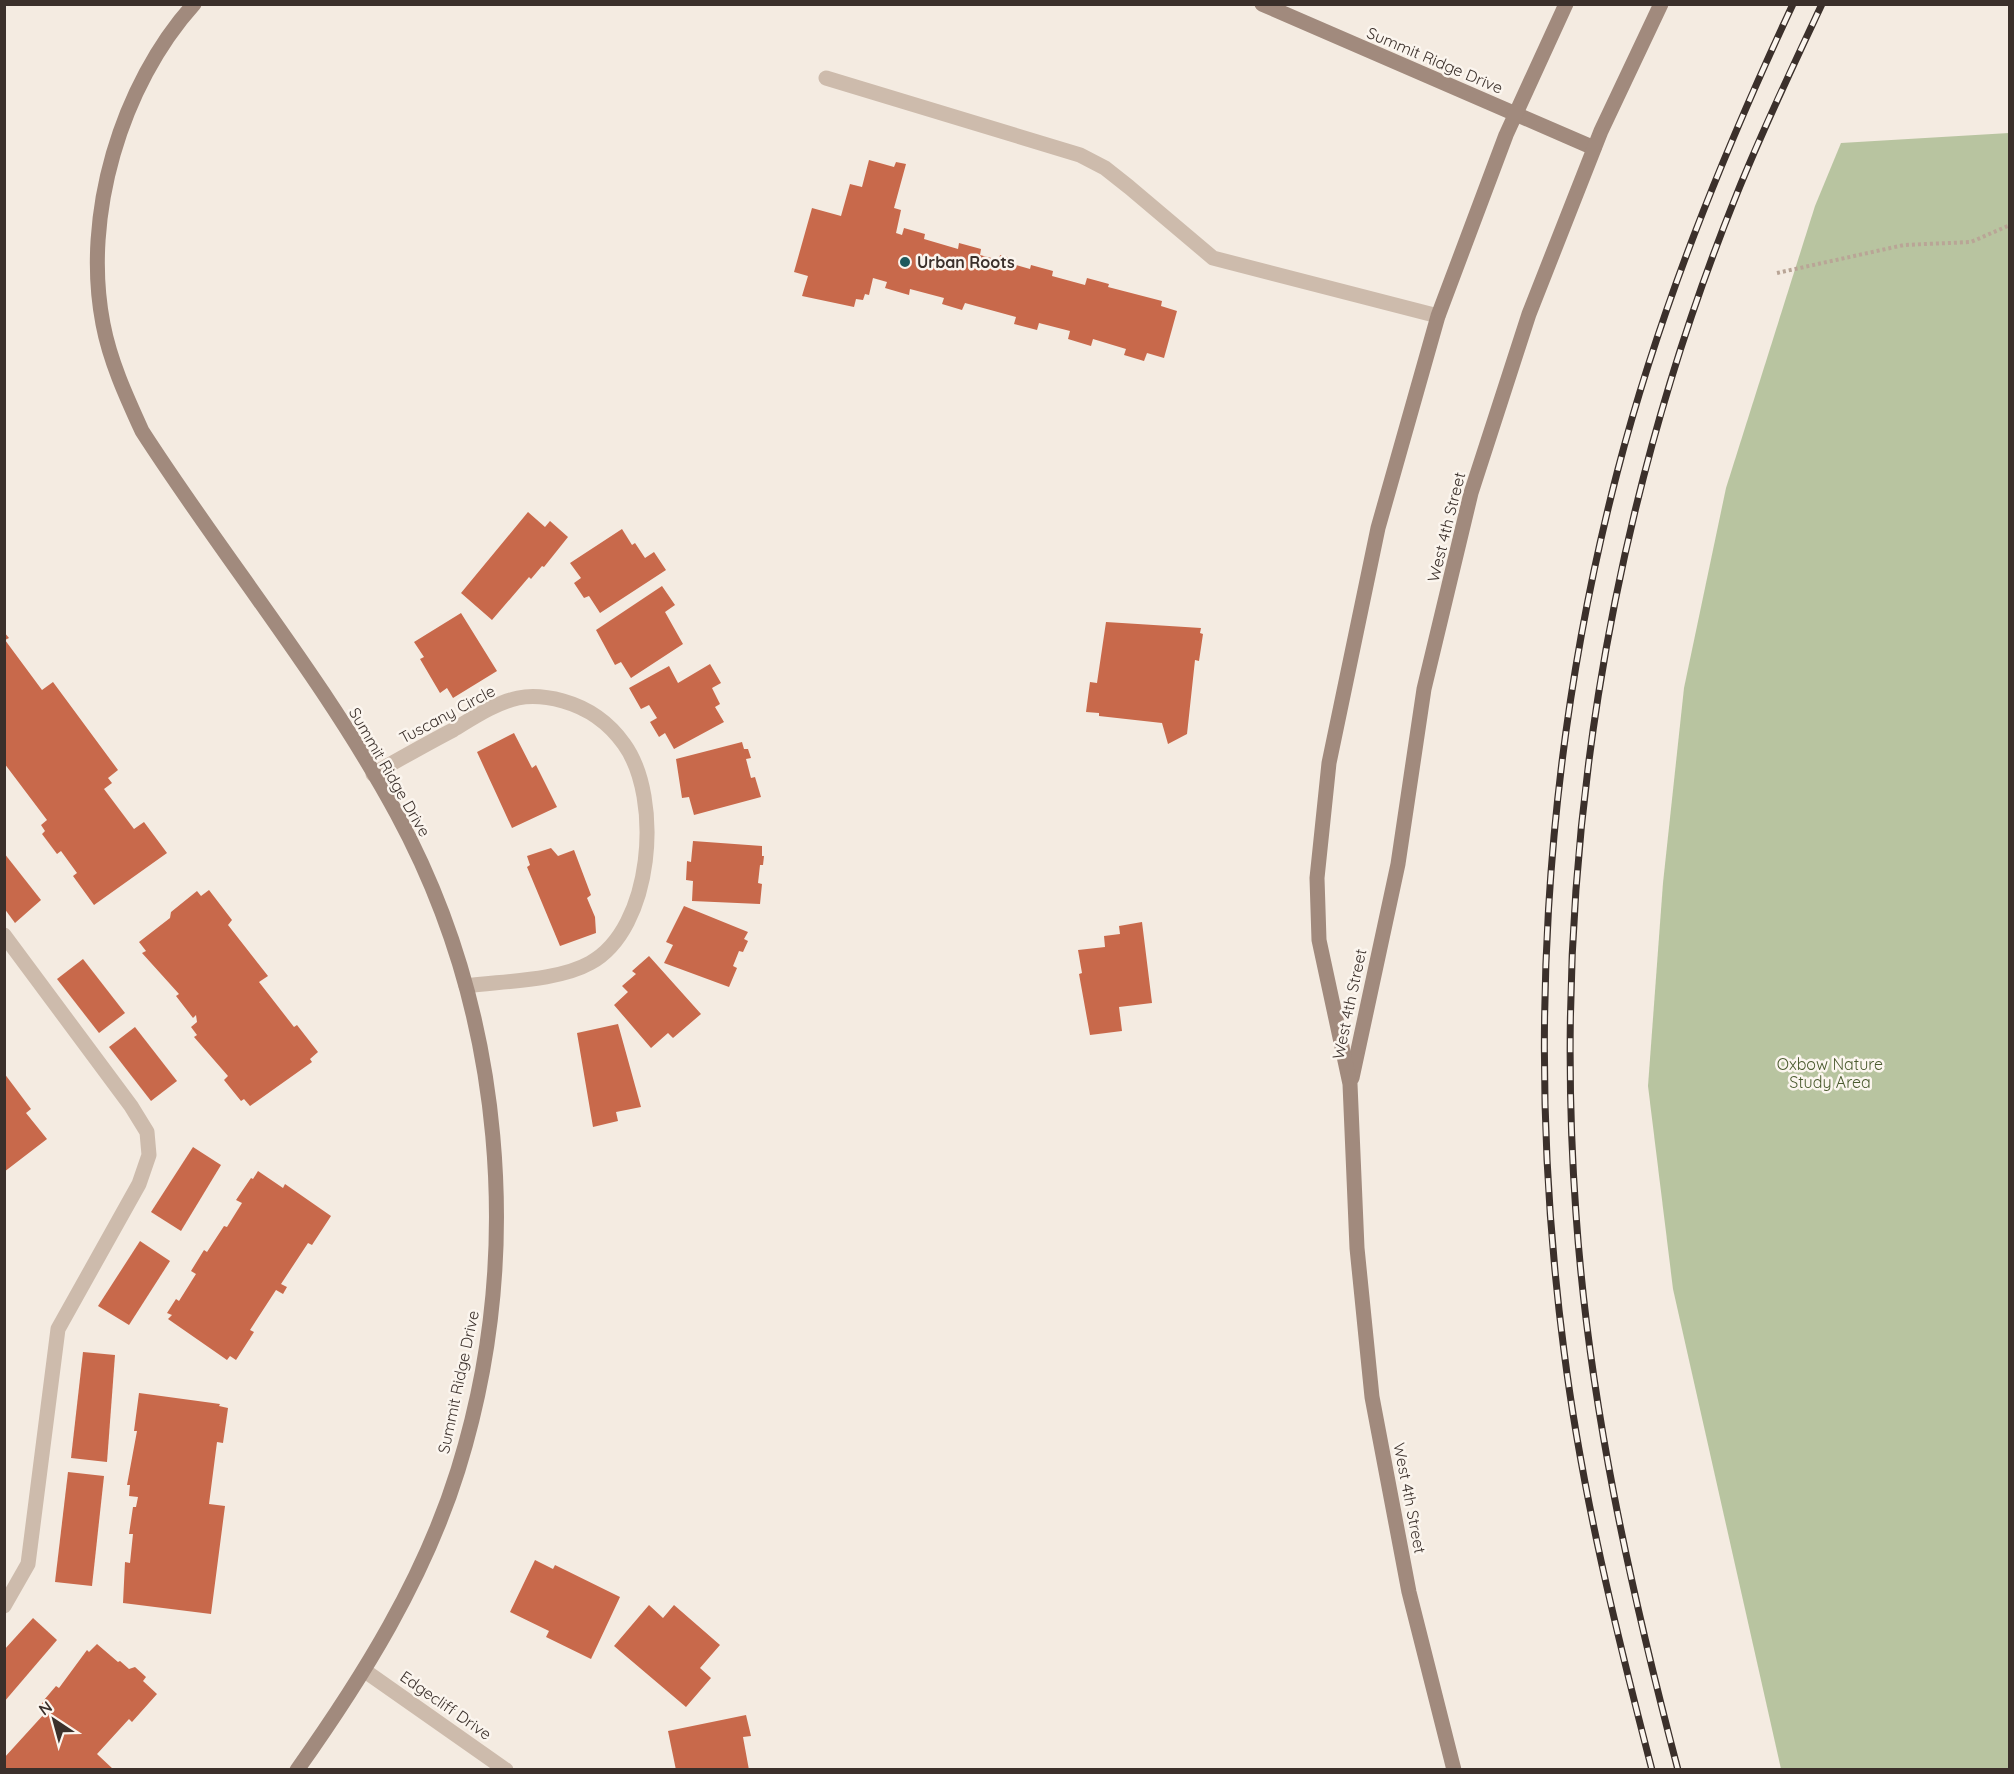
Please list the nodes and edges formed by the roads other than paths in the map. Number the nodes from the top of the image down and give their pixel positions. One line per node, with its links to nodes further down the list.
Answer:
1 (194, 4): 9 (main road, Summit Ridge Drive)
2 (1262, 4): 6 (main road, Summit Ridge Drive)
3 (1566, 4): 6 (main road, West 4th Street)
4 (1661, 4): 7 (main road, West 4th Street)
5 (826, 78): 8 (street)
6 (1516, 114): 7 (main road, Summit Ridge Drive); 8 (main road, West 4th Street)
7 (1594, 148): 12 (main road, West 4th Street)
8 (1438, 316): 12 (main road, West 4th Street)
9 (373, 774): 11 (main road, Summit Ridge Drive); 11 (street, Tuscany Circle)
10 (4, 935): 13 (street)
11 (466, 987): 14 (main road, Summit Ridge Drive)
12 (1350, 1084): 17 (main road, West 4th Street)
13 (4, 1606)
14 (365, 1671): 15 (main road, Summit Ridge Drive); 16 (street, Edgecliff Drive)
15 (297, 1770)
16 (506, 1770)
17 (1454, 1770)

